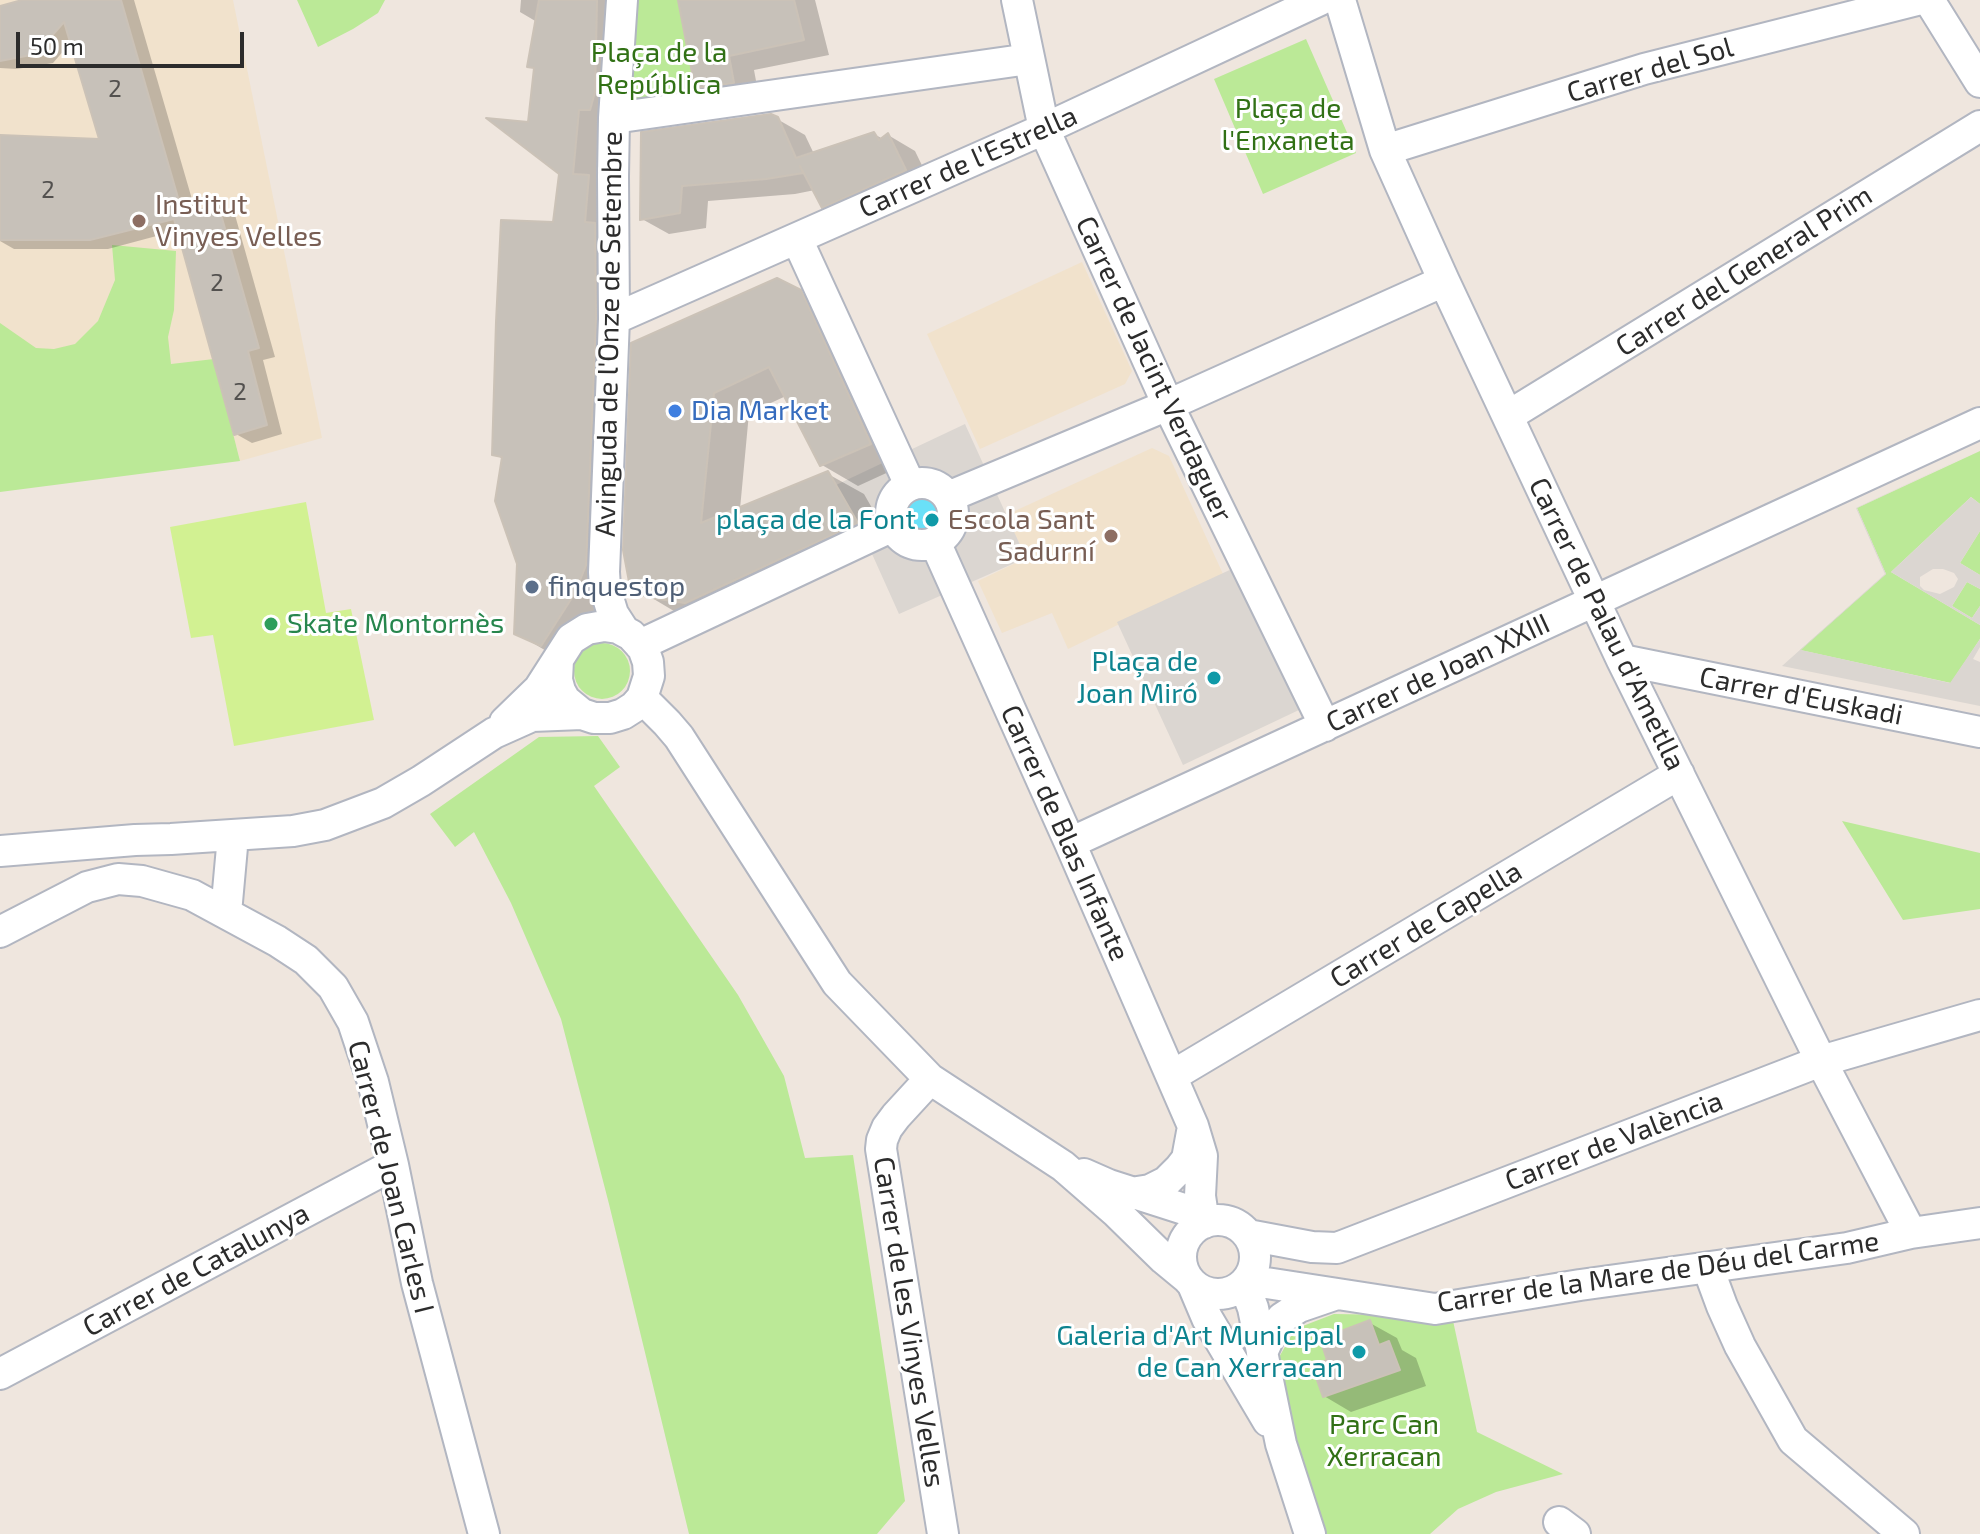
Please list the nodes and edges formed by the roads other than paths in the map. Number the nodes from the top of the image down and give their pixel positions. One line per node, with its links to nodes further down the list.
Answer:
1 (622, 0): 9 (street, Avinguda de l'Onze de Setembre)
2 (1017, 0): 7 (street, Carrer de Jacint Verdaguer)
3 (1320, 0): 11 (street, Carrer de l'Estrella)
4 (1340, 0): 12 (street, Carrer de Palau d'Ametlla)
5 (1917, 0): 12 (street, Carrer del Sol)
6 (1929, 0): 8 (street)
7 (1029, 59): 9 (street); 11 (street, Carrer de Jacint Verdaguer)
8 (1977, 70)
9 (614, 118): 15 (street, Avinguda de l'Onze de Setembre)
10 (1980, 126): 17 (street, Carrer del General Prim)
11 (1044, 129): 13 (street, Carrer de l'Estrella); 16 (street, Carrer de Jacint Verdaguer)
12 (1385, 150): 14 (street, Carrer de Palau d'Ametlla)
13 (797, 239): 15 (street, Carrer de l'Estrella); 19 (street)
14 (1444, 281): 16 (street); 17 (street, Carrer de Palau d'Ametlla)
15 (614, 319): 23 (street, Avinguda de l'Onze de Setembre)
16 (1168, 405): 20 (street); 30 (street, Carrer de Jacint Verdaguer)
17 (1508, 416): 24 (street, Carrer de Palau d'Ametlla)
18 (1980, 423): 24 (street, Carrer de Joan XXIII)
19 (910, 485): 20 (street); 21 (street)
20 (948, 497): 22 (street)
21 (893, 526): 22 (street); 25 (street)
22 (935, 542): 36 (street, Carrer de Blas Infante)
23 (604, 572): 25 (street); 26 (street)
24 (1594, 601): 27 (street, Carrer de Palau d'Ametlla); 30 (street, Carrer de Joan XXIII)
25 (632, 638): 26 (street); 28 (street)
26 (566, 648): 29 (street); 32 (street)
27 (1622, 660): 31 (street, Carrer d'Euskadi); 33 (street, Carrer de Palau d'Ametlla)
28 (642, 698): 29 (street); 44 (street)
29 (582, 714): 32 (street)
30 (1325, 726): 36 (street, Carrer de Joan XXIII)
31 (1980, 732)
32 (489, 736): 34 (street)
33 (1679, 774): 42 (street, Carrer de Palau d'Ametlla); 43 (street, Carrer de Capella)
34 (233, 836): 35 (street); 39 (street)
35 (171, 839): 37 (street); 38 (street)
36 (1070, 843): 43 (street, Carrer de Blas Infante)
37 (0, 851)
38 (160, 886): 39 (street, Carrer de Joan Carles I); 40 (street, Carrer de Joan Carles I)
39 (226, 913): 46 (street, Carrer de Joan Carles I)
40 (0, 932)
41 (1980, 1015): 42 (street, Carrer de València)
42 (1821, 1061): 51 (street, Carrer de Palau d'Ametlla); 52 (street, Carrer de València)
43 (1172, 1076): 45 (street, Carrer de Blas Infante)
44 (930, 1079): 47 (street); 61 (street, Carrer de les Vinyes Velles)
45 (1193, 1126): 48 (street); 50 (street, Carrer de Blas Infante)
46 (393, 1165): 58 (street, Carrer de Catalunya); 60 (street, Carrer de Joan Carles I)
47 (1063, 1166): 48 (street); 54 (street)
48 (1131, 1193): 50 (street)
49 (1980, 1223): 51 (street, Carrer de la Mare de Déu del Carme)
50 (1203, 1224): 52 (street); 54 (street)
51 (1911, 1233): 53 (street, Carrer de la Mare de Déu del Carme)
52 (1248, 1235): 55 (street)
53 (1708, 1268): 56 (street, Carrer de la Mare de Déu del Carme); 63 (street)
54 (1190, 1281): 55 (street); 59 (street)
55 (1245, 1282): 56 (street, Carrer de la Mare de Déu del Carme); 57 (street)
56 (1335, 1295): 57 (street, Carrer de la Mare de Déu del Carme)
57 (1262, 1353): 59 (street)
58 (0, 1374)
59 (1281, 1444): 62 (street)
60 (484, 1534)
61 (943, 1534)
62 (1310, 1534)
63 (1904, 1534)

